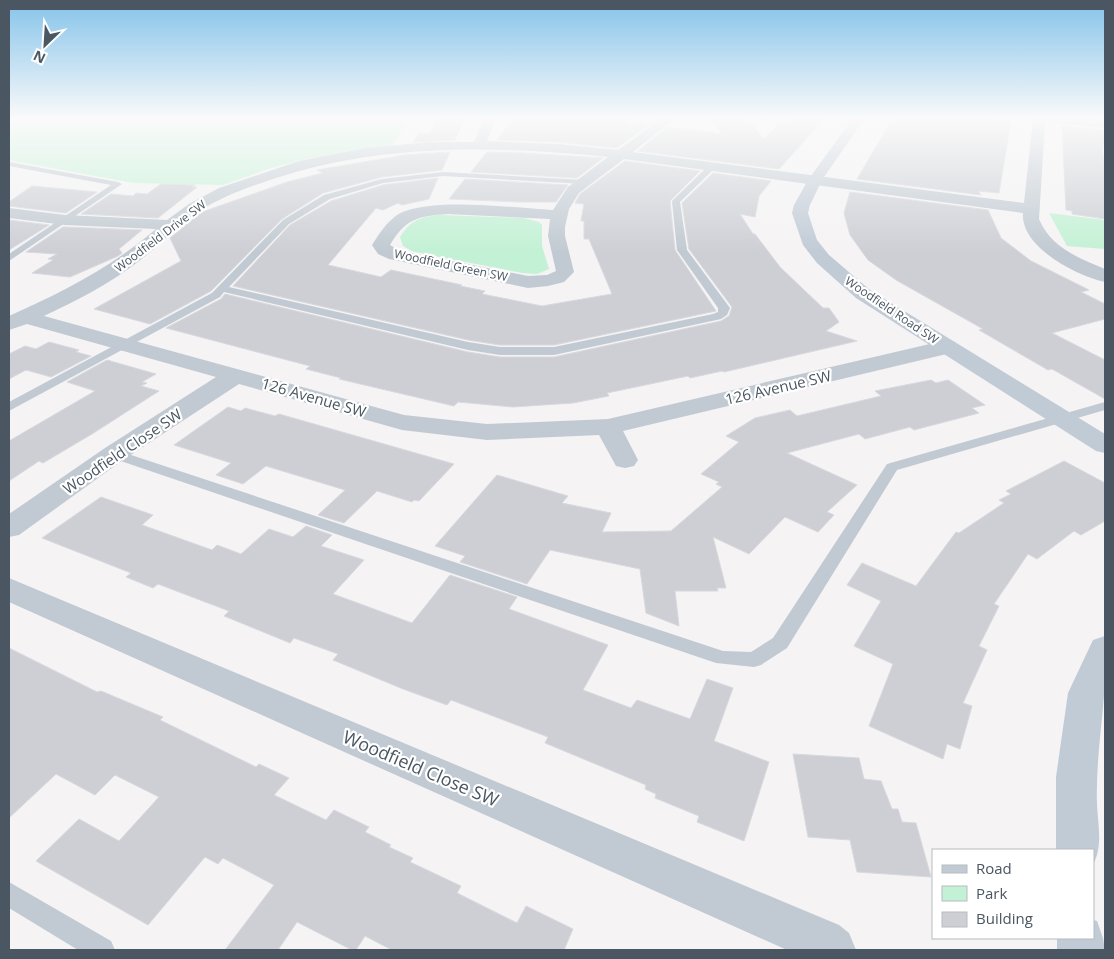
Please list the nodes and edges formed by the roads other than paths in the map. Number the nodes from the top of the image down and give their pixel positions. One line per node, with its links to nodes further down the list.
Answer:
1 (317, 163): 14 (street, Woodfield Drive SW)
2 (609, 163): 9 (street, Woodfield Green SW)
3 (690, 163): 7 (street, Woodfield Drive SW)
4 (827, 163): 8 (street, Woodfield Road SW)
5 (1037, 163): 10 (street)
6 (9, 164): 13 (lane)
7 (713, 166): 8 (street, Woodfield Drive SW); 17 (lane)
8 (815, 180): 10 (street, Woodfield Drive SW); 20 (street, Woodfield Road SW)
9 (584, 182): 12 (street, Woodfield Green SW); 17 (lane)
10 (1032, 209): 16 (street)
11 (9, 213): 13 (street)
12 (558, 215): 12 (street, Woodfield Green SW)
13 (65, 220): 14 (street); 15 (lane)
14 (172, 225): 18 (street, Woodfield Drive SW)
15 (9, 258)
16 (1105, 276)
17 (223, 289): 19 (lane)
18 (17, 320): 19 (street, 126 Avenue SW)
19 (123, 344): 21 (street, 126 Avenue SW); 23 (lane)
20 (947, 347): 24 (street, Woodfield Road SW); 25 (street, 126 Avenue SW)
21 (236, 375): 25 (street, 126 Avenue SW); 27 (street, Woodfield Close SW)
22 (1105, 406): 24 (lane)
23 (9, 407)
24 (1064, 419): 26 (street, Woodfield Road SW); 27 (lane)
25 (608, 427): 28 (street)
26 (1105, 445)
27 (114, 454): 29 (street, Woodfield Close SW)
28 (625, 460)
29 (9, 528)
30 (9, 589): 35 (street, Woodfield Close SW)
31 (1105, 649): 32 (street)
32 (1078, 849)
33 (9, 894): 34 (lane)
34 (102, 950)
35 (832, 950)

